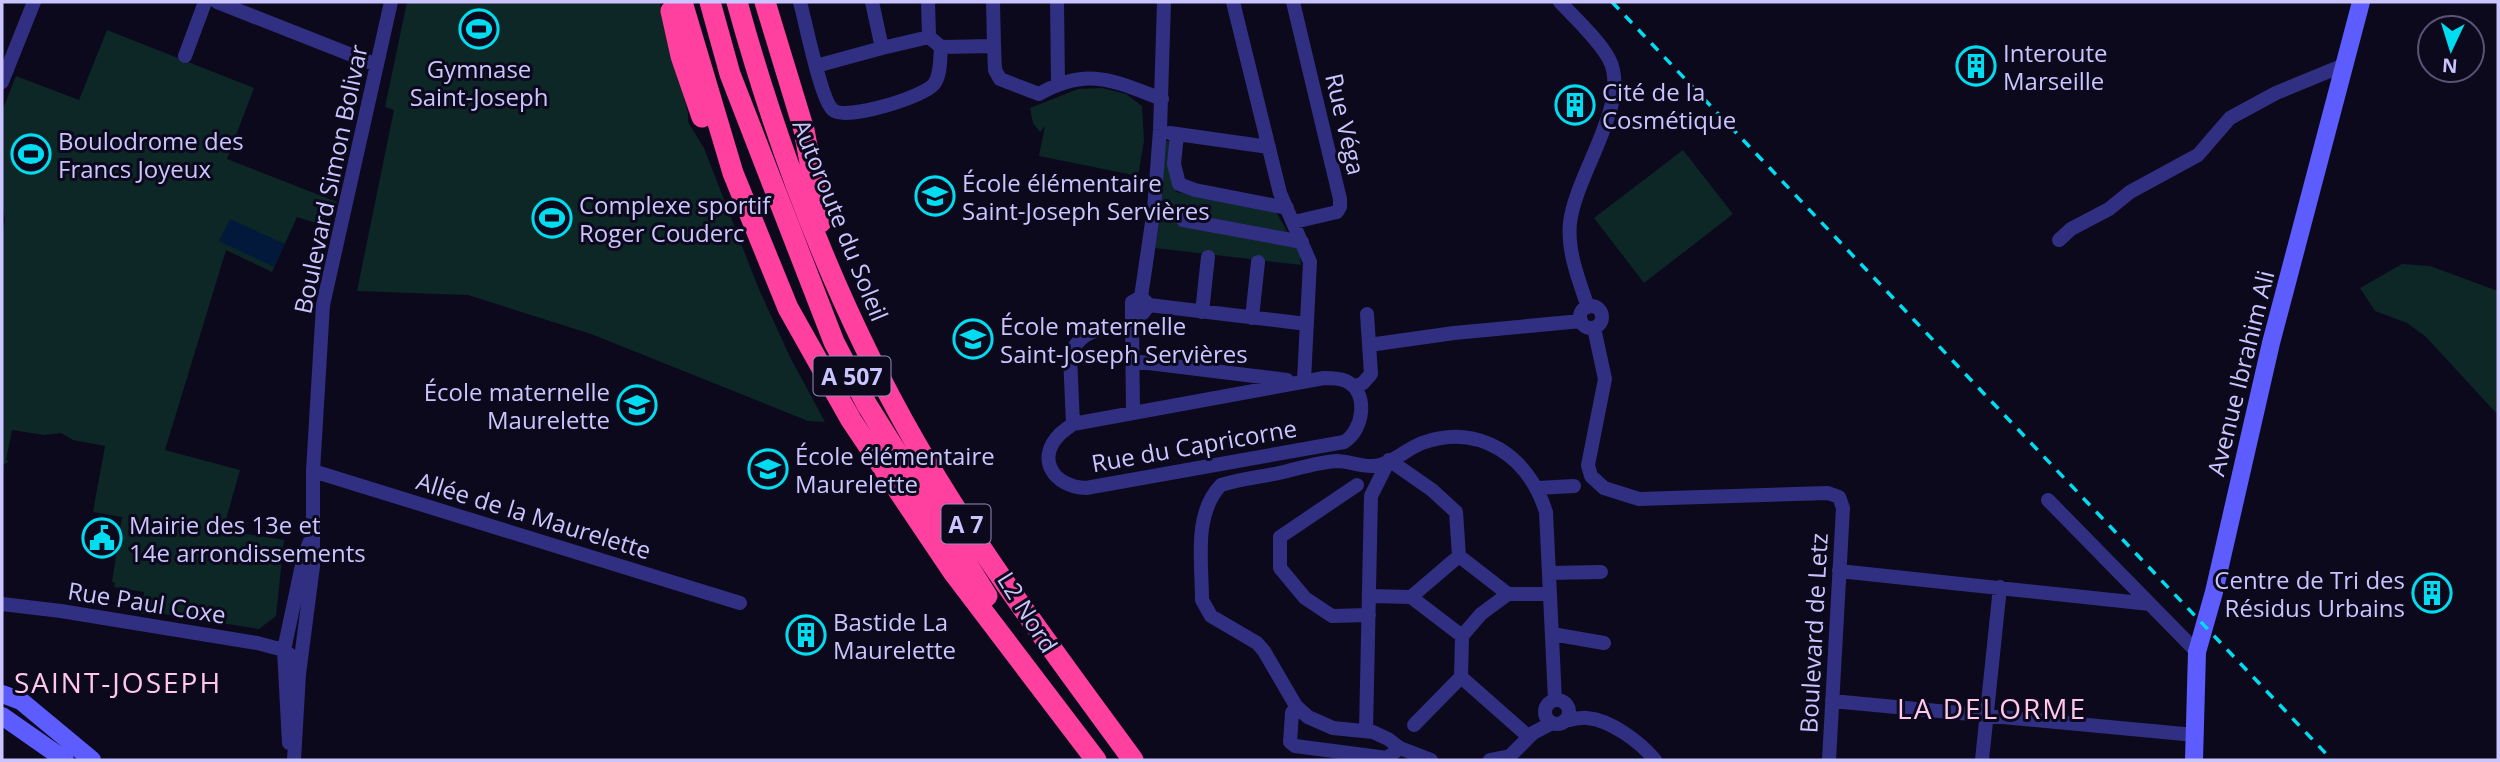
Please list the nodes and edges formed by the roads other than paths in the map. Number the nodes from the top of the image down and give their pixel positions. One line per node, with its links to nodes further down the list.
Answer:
1 (34, 2): 27 (street)
2 (205, 2): 23 (street)
3 (217, 2): 24 (street)
4 (391, 2): 24 (street, Boulevard Simon Bolivar)
5 (669, 2): 33 (highway)
6 (682, 2): 33 (highway, A 7)
7 (710, 2): 90 (highway, L2 Nord / A 507)
8 (737, 2): 41 (highway, Autoroute du Soleil / A 7)
9 (765, 2): 41 (highway)
10 (800, 2): 26 (street)
11 (872, 2): 22 (street)
12 (928, 2): 20 (street)
13 (993, 2): 21 (street)
14 (1057, 2): 28 (street)
15 (1164, 2): 29 (street)
16 (1233, 2): 32 (street)
17 (1293, 2): 36 (street, Rue Véga)
18 (1560, 2): 48 (street)
19 (2361, 2): 25 (street, Avenue Ibrahim Ali)
20 (935, 42): 21 (street); 22 (street); 26 (street)
21 (994, 46): 28 (street)
22 (882, 48): 26 (street)
23 (185, 56)
24 (377, 65): 57 (street, Boulevard Simon Bolivar)
25 (2344, 65): 37 (street); 81 (street, Avenue Ibrahim Ali)
26 (816, 66)
27 (2, 82)
28 (1058, 83): 29 (street)
29 (1161, 99): 30 (street)
30 (1160, 130): 31 (street); 42 (street)
31 (1177, 134): 32 (street); 34 (street)
32 (1269, 147): 34 (street)
33 (733, 173): 90 (highway, A 7)
34 (1287, 208): 36 (street)
35 (1183, 220): 38 (street)
36 (1294, 222): 38 (street)
37 (2059, 240)
38 (1302, 242): 47 (street)
39 (1208, 257): 43 (street)
40 (1258, 262): 45 (street)
41 (829, 269): 103 (highway, Autoroute du Soleil / A 7)
42 (1145, 301): 43 (street); 46 (street)
43 (1202, 312): 45 (street)
44 (1367, 314): 52 (street)
45 (1252, 318): 47 (street)
46 (1132, 324): 50 (street); 54 (street)
47 (1307, 324): 51 (street)
48 (1587, 324): 49 (street); 65 (street, Boulevard de Letz)
49 (1376, 344)
50 (1132, 361): 51 (street); 53 (street)
51 (1300, 381): 52 (street); 53 (street)
52 (1354, 387): 54 (street, Rue du Capricorne)
53 (1133, 413): 54 (street)
54 (1073, 424)
55 (1389, 460): 56 (street); 60 (street); 61 (street); 64 (street)
56 (1359, 464): 58 (street); 87 (street)
57 (313, 471): 63 (street, Boulevard Simon Bolivar); 73 (street, Allée de la Maurelette)
58 (1357, 485): 61 (street); 76 (street)
59 (1574, 486): 60 (street)
60 (1538, 488): 67 (street)
61 (1371, 496): 71 (street)
62 (2048, 500): 75 (street)
63 (312, 535): 80 (street); 82 (street, Boulevard Simon Bolivar)
64 (1459, 556): 69 (street); 72 (street)
65 (1839, 571): 68 (street); 85 (street, Boulevard de Letz)
66 (1601, 572): 67 (street)
67 (1549, 573): 70 (street)
68 (2000, 587): 75 (street); 88 (street)
69 (1508, 594): 70 (street); 78 (street)
70 (1550, 594): 77 (street)
71 (1369, 597): 72 (street); 76 (street)
72 (1411, 597): 78 (street)
73 (740, 603)
74 (2, 604): 80 (street, Rue Paul Coxe)
75 (2150, 604): 81 (street)
76 (1369, 615): 94 (street)
77 (1552, 634): 79 (street); 86 (street)
78 (1462, 636): 83 (street)
79 (1604, 643)
80 (284, 650): 82 (street); 101 (street)
81 (2197, 652): 96 (street, Avenue Ibrahim Ali)
82 (299, 674): 101 (street)
83 (1461, 677): 93 (street); 95 (street)
84 (2, 694): 100 (street)
85 (1832, 701): 88 (street); 107 (street, Boulevard de Letz)
86 (1561, 702): 91 (street); 92 (street); 92 (street)
87 (1296, 706): 94 (street); 97 (street)
88 (1987, 715): 96 (street); 108 (street)
89 (2, 716): 99 (street)
90 (1064, 716): 102 (highway, A 7)
91 (1585, 717): 92 (street); 106 (street)
92 (1554, 719): 95 (street)
93 (1414, 725)
94 (1366, 731): 97 (street)
95 (1531, 735): 98 (street)
96 (2195, 735): 109 (street, Avenue Ibrahim Ali)
97 (1400, 748): 104 (street)
98 (1509, 758): 105 (street)
99 (65, 760)
100 (93, 760)
101 (293, 760)
102 (1096, 760)
103 (1133, 760)
104 (1431, 760)
105 (1490, 760)
106 (1655, 760)
107 (1829, 760)
108 (1982, 760)
109 (2194, 760)

